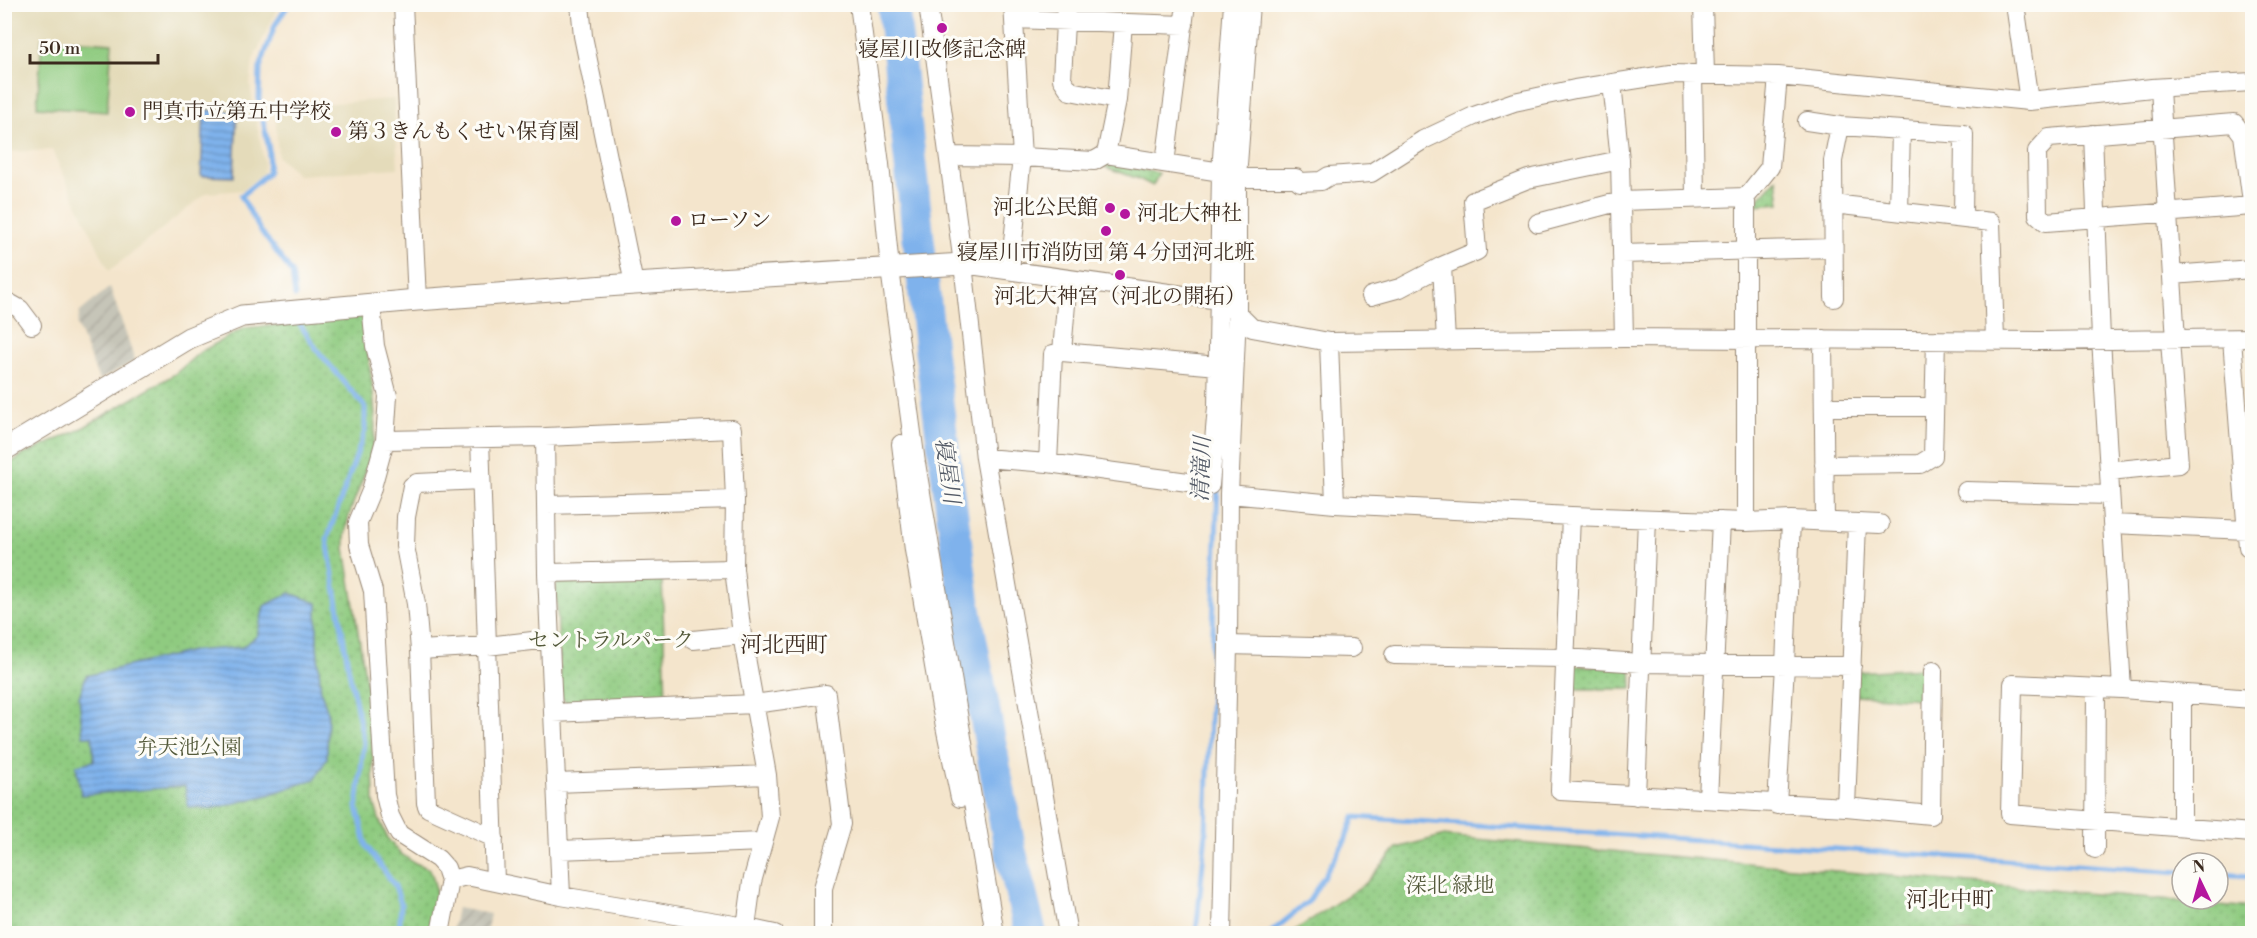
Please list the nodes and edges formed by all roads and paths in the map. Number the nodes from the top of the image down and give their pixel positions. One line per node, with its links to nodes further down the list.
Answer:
1 (403, 4): 58 (street)
2 (580, 4): 54 (street)
3 (859, 4): 49 (street)
4 (928, 4): 15 (street)
5 (940, 4): 15 (street)
6 (1186, 4): 14 (street)
7 (1233, 4): 33 (street)
8 (1250, 4): 33 (street)
9 (1704, 4): 16 (street)
10 (2015, 4): 22 (street)
11 (1013, 12): 12 (street); 30 (street)
12 (1066, 13): 13 (street); 21 (street)
13 (1123, 23): 14 (street); 21 (street)
14 (1184, 25): 32 (street)
15 (932, 30): 29 (street)
16 (1699, 74): 17 (street); 18 (street); 35 (street)
17 (1778, 76): 22 (street); 34 (street)
18 (1612, 82): 31 (street); 33 (street)
19 (2253, 82): 20 (street)
20 (2160, 89): 22 (street); 25 (street)
21 (1117, 100): 28 (street)
22 (2029, 101)
23 (1807, 122): 24 (street)
24 (1840, 126): 26 (street); 37 (street)
25 (2162, 129): 27 (street); 38 (street); 40 (street)
26 (1901, 130): 39 (street); 41 (street)
27 (2093, 134): 42 (street); 42 (street)
28 (1106, 154): 30 (street); 32 (street)
29 (949, 156): 30 (street); 47 (street)
30 (1022, 157): 51 (street)
31 (1620, 160): 36 (street); 48 (street)
32 (1165, 163): 33 (street)
33 (1229, 175): 59 (street); 61 (street)
34 (1746, 197): 35 (street); 45 (street)
35 (1695, 198): 36 (street)
36 (1621, 201): 43 (street); 46 (street)
37 (1833, 204): 39 (street); 44 (street)
38 (2253, 204): 40 (street)
39 (1899, 211): 41 (street)
40 (2168, 212): 42 (street); 52 (street)
41 (1963, 218): 70 (street)
42 (2096, 218): 66 (street)
43 (1538, 223)
44 (1833, 248): 45 (street); 56 (street)
45 (1747, 250): 46 (street); 64 (street)
46 (1622, 254): 63 (street)
47 (959, 264): 49 (street); 51 (street); 82 (street)
48 (1442, 266): 55 (street); 72 (street)
49 (894, 269): 54 (street); 144 (street)
50 (2253, 269): 52 (street)
51 (1010, 270): 53 (street)
52 (2172, 275): 71 (street)
53 (1068, 280): 59 (street); 74 (street)
54 (634, 284): 58 (street)
55 (1371, 296)
56 (1834, 298)
57 (4, 300): 62 (street)
58 (417, 300): 60 (street)
59 (1219, 300): 61 (street); 75 (street)
60 (371, 304): 80 (street); 81 (street)
61 (1237, 313): 73 (street); 88 (street)
62 (32, 325)
63 (1624, 338): 64 (street); 72 (street)
64 (1745, 338): 65 (street); 98 (street)
65 (1822, 339): 69 (street); 76 (street)
66 (2101, 339): 70 (street); 71 (street); 85 (street)
67 (2232, 339): 68 (street); 71 (street); 101 (street)
68 (2253, 339)
69 (1936, 340): 70 (street); 77 (street)
70 (1995, 340)
71 (2173, 340): 85 (street)
72 (1446, 341): 73 (street)
73 (1329, 342): 91 (street)
74 (1062, 352): 75 (street); 83 (street)
75 (1218, 366): 83 (street)
76 (1824, 407): 77 (street); 84 (street)
77 (1934, 407): 84 (street)
78 (545, 437): 79 (street); 90 (street); 92 (street)
79 (480, 439): 80 (street); 86 (street)
80 (385, 440): 137 (street)
81 (4, 450)
82 (985, 458): 83 (street); 145 (street)
83 (1048, 463)
84 (1824, 465): 96 (street)
85 (2109, 471): 89 (street)
86 (481, 480): 108 (street); 110 (street)
87 (1966, 491): 89 (street)
88 (1229, 494): 91 (street); 107 (street)
89 (2110, 495): 101 (street)
90 (735, 500): 92 (street); 102 (street)
91 (1335, 504): 93 (street)
92 (547, 506): 103 (street)
93 (1570, 516): 94 (street); 112 (street)
94 (1647, 519): 97 (street); 113 (street)
95 (1791, 520): 96 (street); 98 (street); 115 (street)
96 (1825, 521): 99 (street)
97 (1721, 522): 98 (street); 114 (street)
98 (1746, 522)
99 (1857, 523): 100 (street); 116 (street)
100 (1880, 524)
101 (2112, 524): 119 (street)
102 (734, 569): 103 (street); 104 (street)
103 (547, 573): 105 (street)
104 (742, 635): 106 (street); 122 (street)
105 (550, 639): 108 (street); 123 (street)
106 (693, 640)
107 (1228, 645): 109 (street); 146 (street)
108 (487, 646): 110 (street); 133 (street)
109 (1352, 648)
110 (420, 650): 133 (street)
111 (1394, 656): 112 (street)
112 (1565, 658): 113 (street); 126 (street)
113 (1641, 663): 114 (street); 126 (street)
114 (1715, 664): 115 (street); 127 (street)
115 (1785, 665): 116 (street); 128 (street)
116 (1852, 666): 129 (street)
117 (1933, 671): 129 (street)
118 (2096, 688): 119 (street); 130 (street); 130 (street)
119 (2122, 688): 120 (street)
120 (2182, 694): 121 (street); 131 (street)
121 (2253, 699)
122 (754, 704): 123 (street); 124 (street); 143 (street)
123 (553, 713): 125 (street)
124 (766, 775): 125 (street); 134 (street)
125 (556, 783): 136 (street)
126 (1636, 795): 127 (street)
127 (1708, 800): 128 (street)
128 (1777, 805): 129 (street)
129 (1846, 807)
130 (2096, 821): 131 (street); 135 (street)
131 (2182, 827): 132 (street)
132 (2253, 833)
133 (494, 838): 138 (street)
134 (762, 842): 136 (street); 140 (street)
135 (2095, 849)
136 (559, 850): 139 (street)
137 (450, 880): 138 (street); 141 (street)
138 (495, 881): 139 (street)
139 (561, 896): 140 (street)
140 (743, 927): 142 (street)
141 (440, 933)
142 (775, 933)
143 (824, 933)
144 (995, 933)
145 (1068, 933)
146 (1222, 933)

